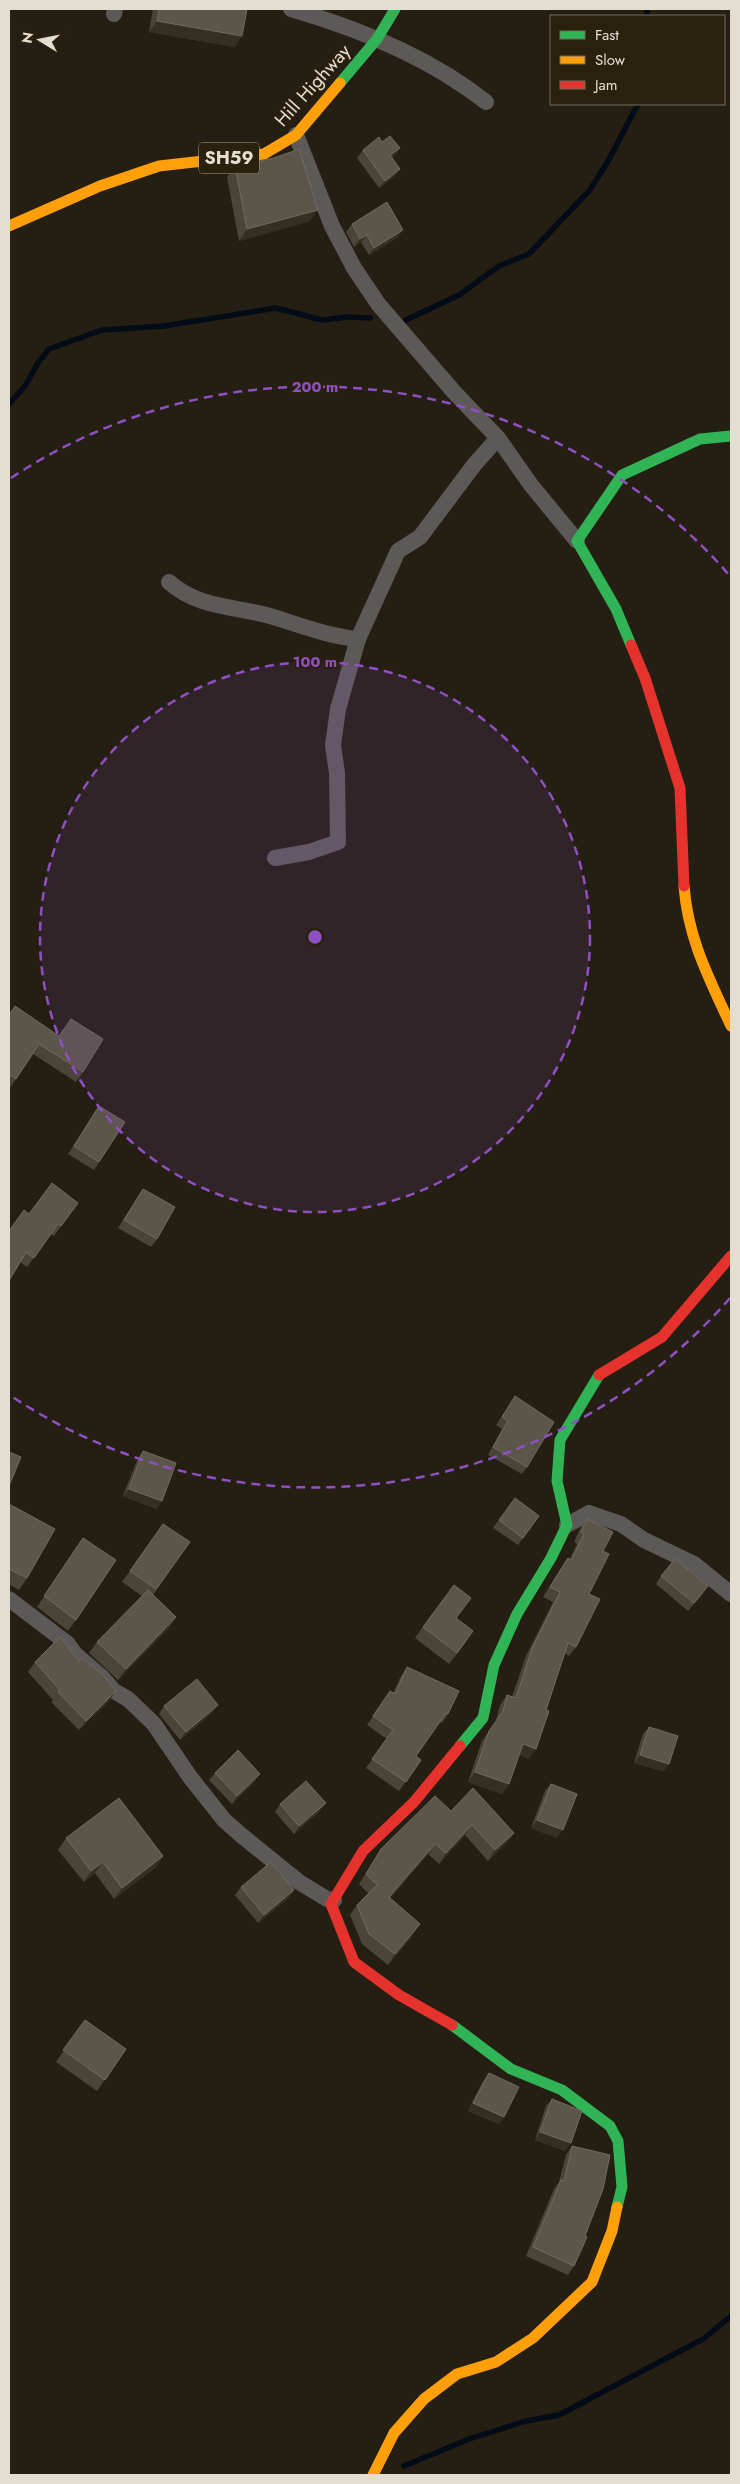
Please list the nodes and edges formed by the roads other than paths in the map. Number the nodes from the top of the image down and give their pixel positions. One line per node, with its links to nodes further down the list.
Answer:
1 (291, 9): 3 (street)
2 (395, 9): 3 (main road, Hill Highway / SH59)
3 (377, 39): 4 (street); 5 (main road, Hill Highway / SH59)
4 (486, 102)
5 (296, 135): 6 (main road, Hill Highway / SH59); 8 (street)
6 (9, 226)
7 (731, 436): 9 (main road)
8 (498, 438): 9 (street); 11 (street)
9 (577, 540): 13 (main road)
10 (169, 582): 11 (street)
11 (358, 640): 12 (street)
12 (275, 858)
13 (731, 1026)
14 (731, 1256): 15 (main road)
15 (567, 1525): 16 (street); 18 (main road)
16 (731, 1594)
17 (9, 1600): 18 (street)
18 (334, 1900): 19 (main road)
19 (373, 2475)

